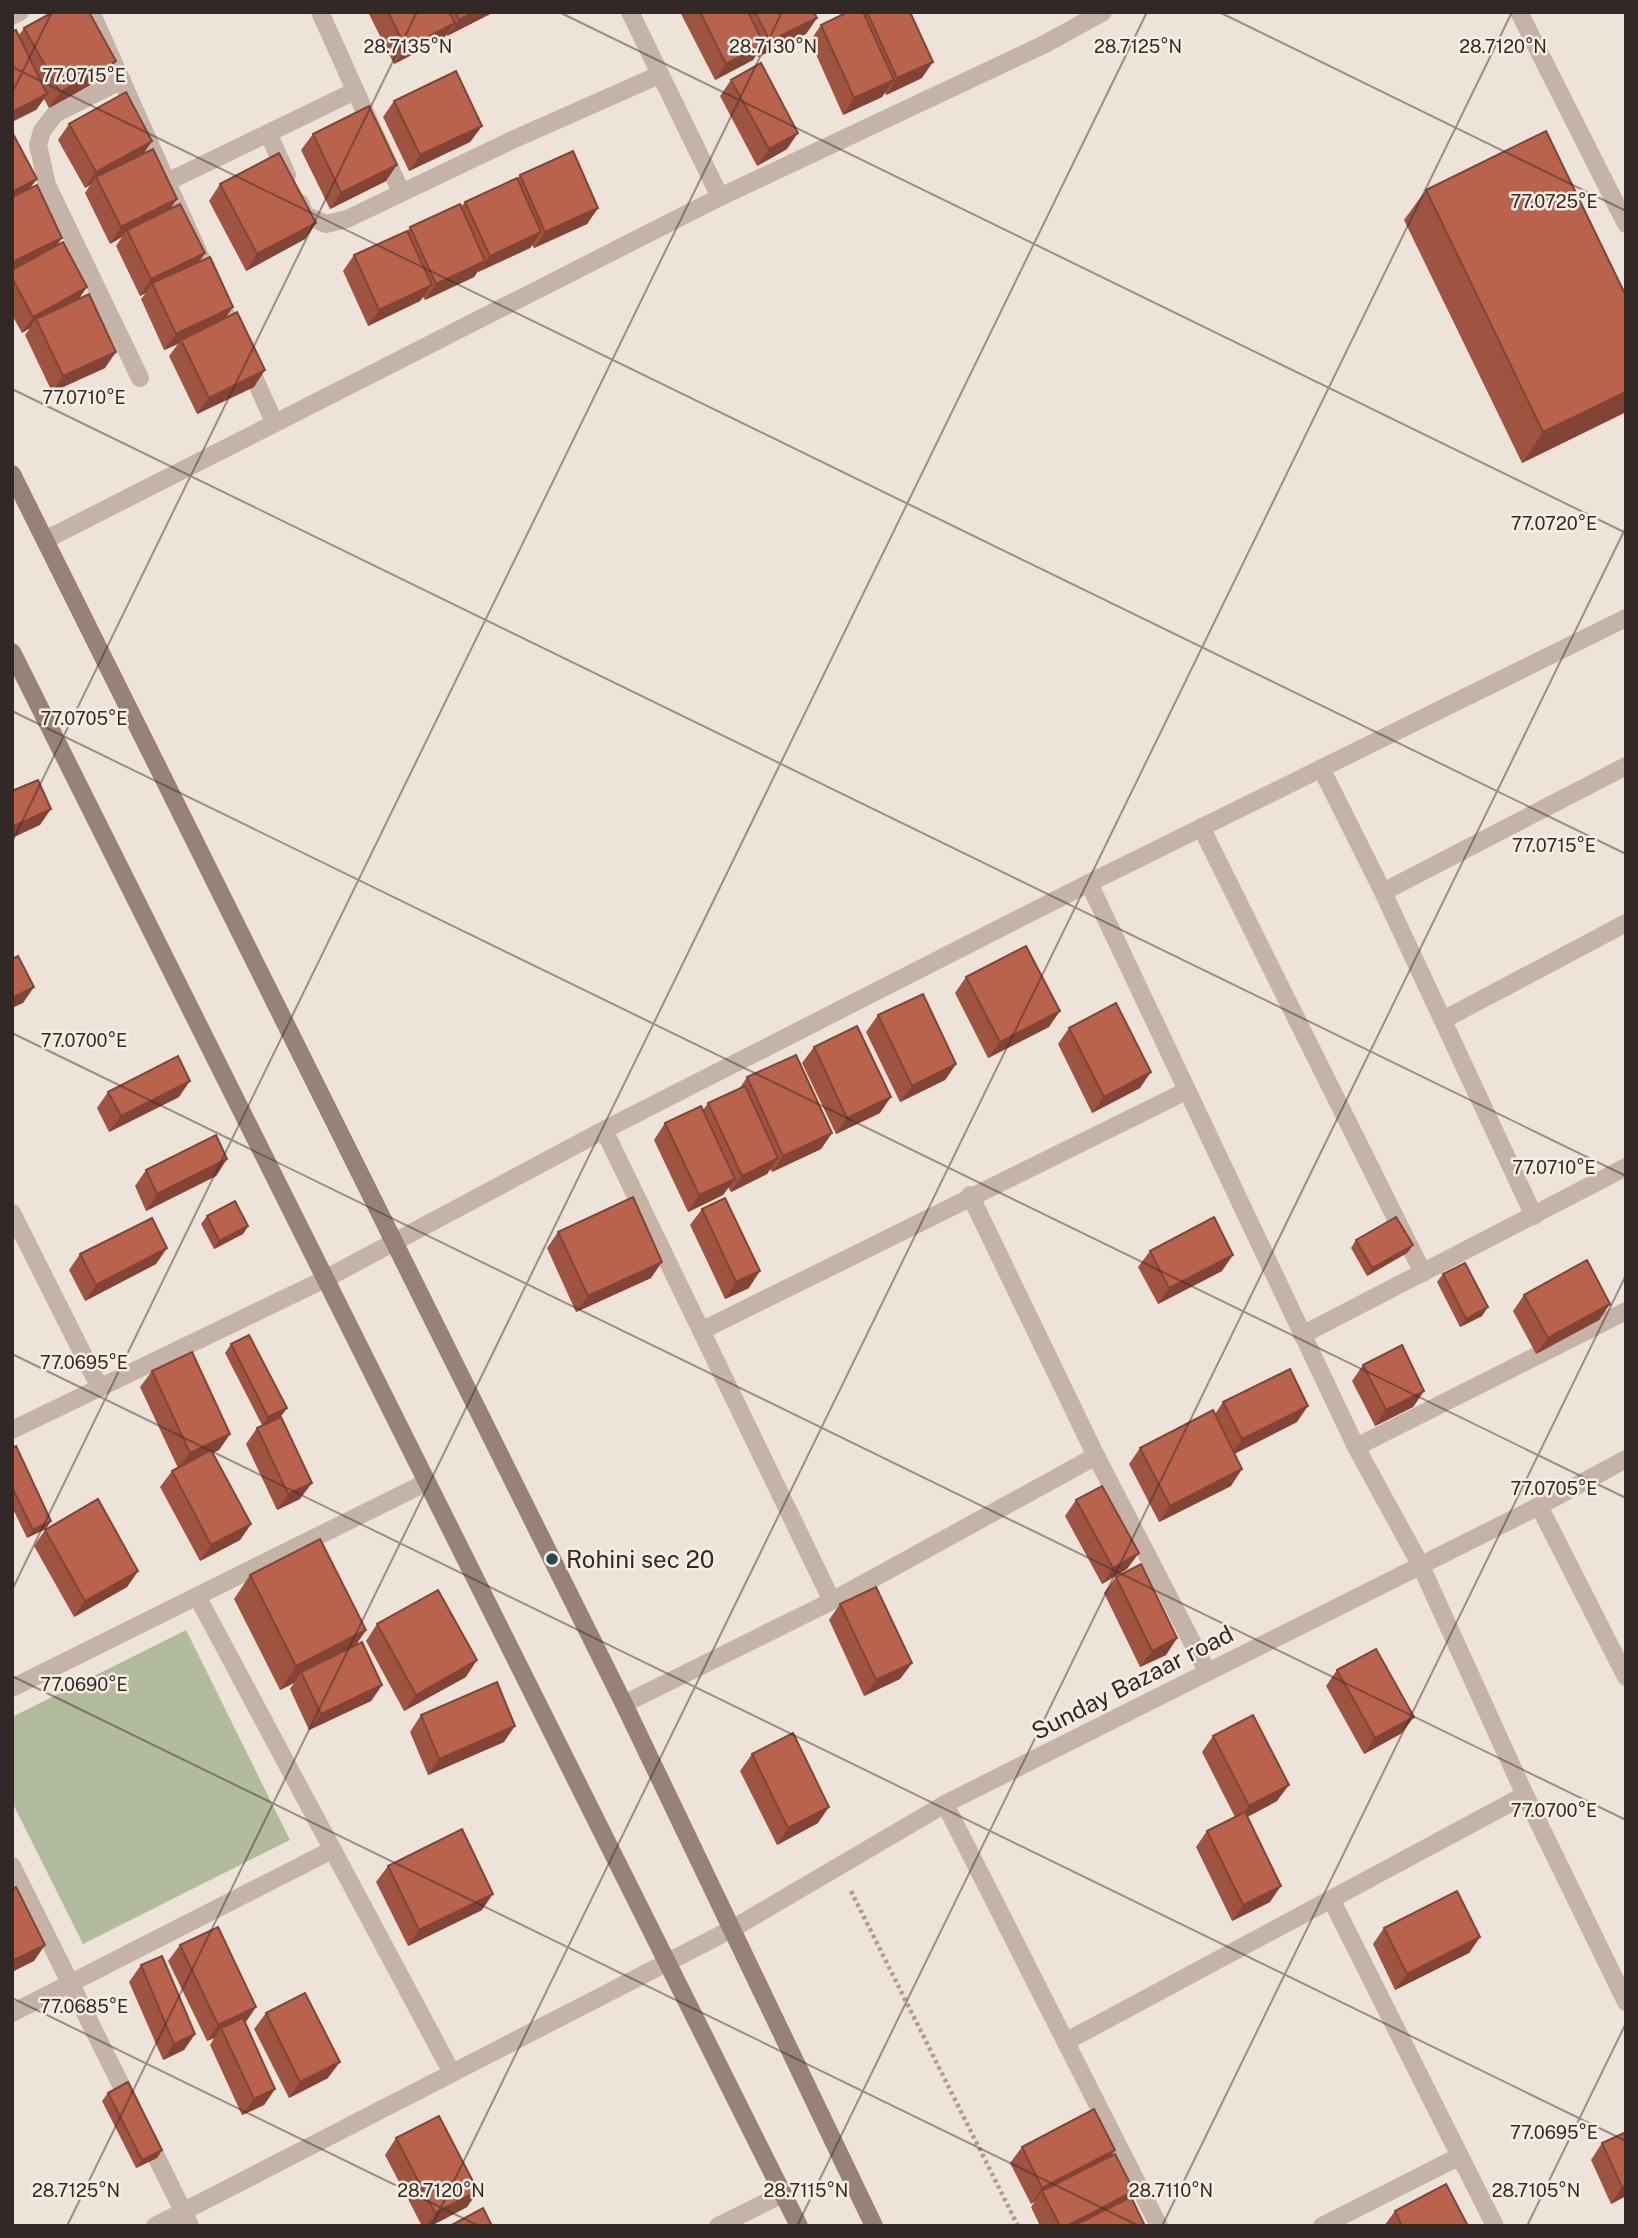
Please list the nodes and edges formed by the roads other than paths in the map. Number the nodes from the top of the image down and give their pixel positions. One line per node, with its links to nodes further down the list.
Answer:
1 (20, 12): 7 (street)
2 (91, 12): 9 (street)
3 (320, 12): 10 (street)
4 (630, 12): 8 (street)
5 (1103, 12): 14 (street)
6 (1519, 12): 15 (street)
7 (12, 16)
8 (659, 75): 13 (street); 14 (street)
9 (122, 80): 12 (street); 16 (street)
10 (355, 91): 11 (street); 13 (street)
11 (268, 133): 12 (street); 13 (street)
12 (167, 182): 17 (street)
13 (401, 192)
14 (720, 197): 17 (street)
15 (1626, 224)
16 (140, 379)
17 (274, 422): 19 (street)
18 (12, 474): 19 (street)
19 (47, 538): 35 (street)
20 (1626, 618): 23 (street)
21 (12, 652): 37 (street)
22 (1626, 766): 26 (street)
23 (1321, 768): 24 (street); 26 (street)
24 (1201, 827): 25 (street); 36 (street)
25 (1089, 883): 29 (street); 30 (street)
26 (1383, 891): 28 (street)
27 (1626, 923): 28 (street)
28 (1443, 1020): 34 (street)
29 (1186, 1091): 32 (street); 40 (street)
30 (604, 1130): 35 (street); 39 (street)
31 (1626, 1167): 34 (street)
32 (970, 1195): 39 (street); 44 (street)
33 (12, 1213): 41 (street)
34 (1534, 1216): 36 (street)
35 (394, 1243): 37 (street); 54 (street)
36 (1423, 1273): 40 (street)
37 (325, 1279): 41 (street); 46 (street)
38 (1626, 1311): 43 (street)
39 (703, 1330): 50 (street)
40 (1302, 1335): 43 (street)
41 (100, 1388): 42 (street)
42 (12, 1430)
43 (1356, 1447): 48 (street)
44 (1096, 1457): 50 (street); 51 (street)
45 (1626, 1459): 47 (street, Sunday Bazaar road)
46 (427, 1482): 49 (street); 61 (street)
47 (1539, 1506): 48 (street, Sunday Bazaar road); 52 (street)
48 (1420, 1564): 51 (street, Sunday Bazaar road); 55 (street)
49 (197, 1596): 53 (street); 57 (street)
50 (832, 1601): 54 (street)
51 (1207, 1671): 56 (street, Sunday Bazaar road)
52 (1626, 1677)
53 (12, 1688)
54 (624, 1704): 60 (street)
55 (1525, 1795): 59 (street); 63 (street)
56 (945, 1804): 60 (street, Sunday Bazaar road); 65 (street)
57 (332, 1850): 62 (street); 66 (street)
58 (12, 1866): 62 (street)
59 (1331, 1899): 65 (street); 67 (street)
60 (732, 1929): 61 (street, Sunday Bazaar road); 73 (street)
61 (667, 1963): 66 (street, Sunday Bazaar road); 68 (street)
62 (72, 1983): 64 (street); 69 (street)
63 (1626, 2002)
64 (12, 2013)
65 (1067, 2040): 74 (street)
66 (452, 2073): 69 (street, Sunday Bazaar road)
67 (1460, 2156): 75 (street); 76 (street)
68 (783, 2194): 71 (street); 72 (street)
69 (187, 2218): 70 (street, Sunday Bazaar road)
70 (155, 2226)
71 (718, 2226)
72 (799, 2226)
73 (874, 2226)
74 (1159, 2226)
75 (1322, 2226)
76 (1495, 2226)

